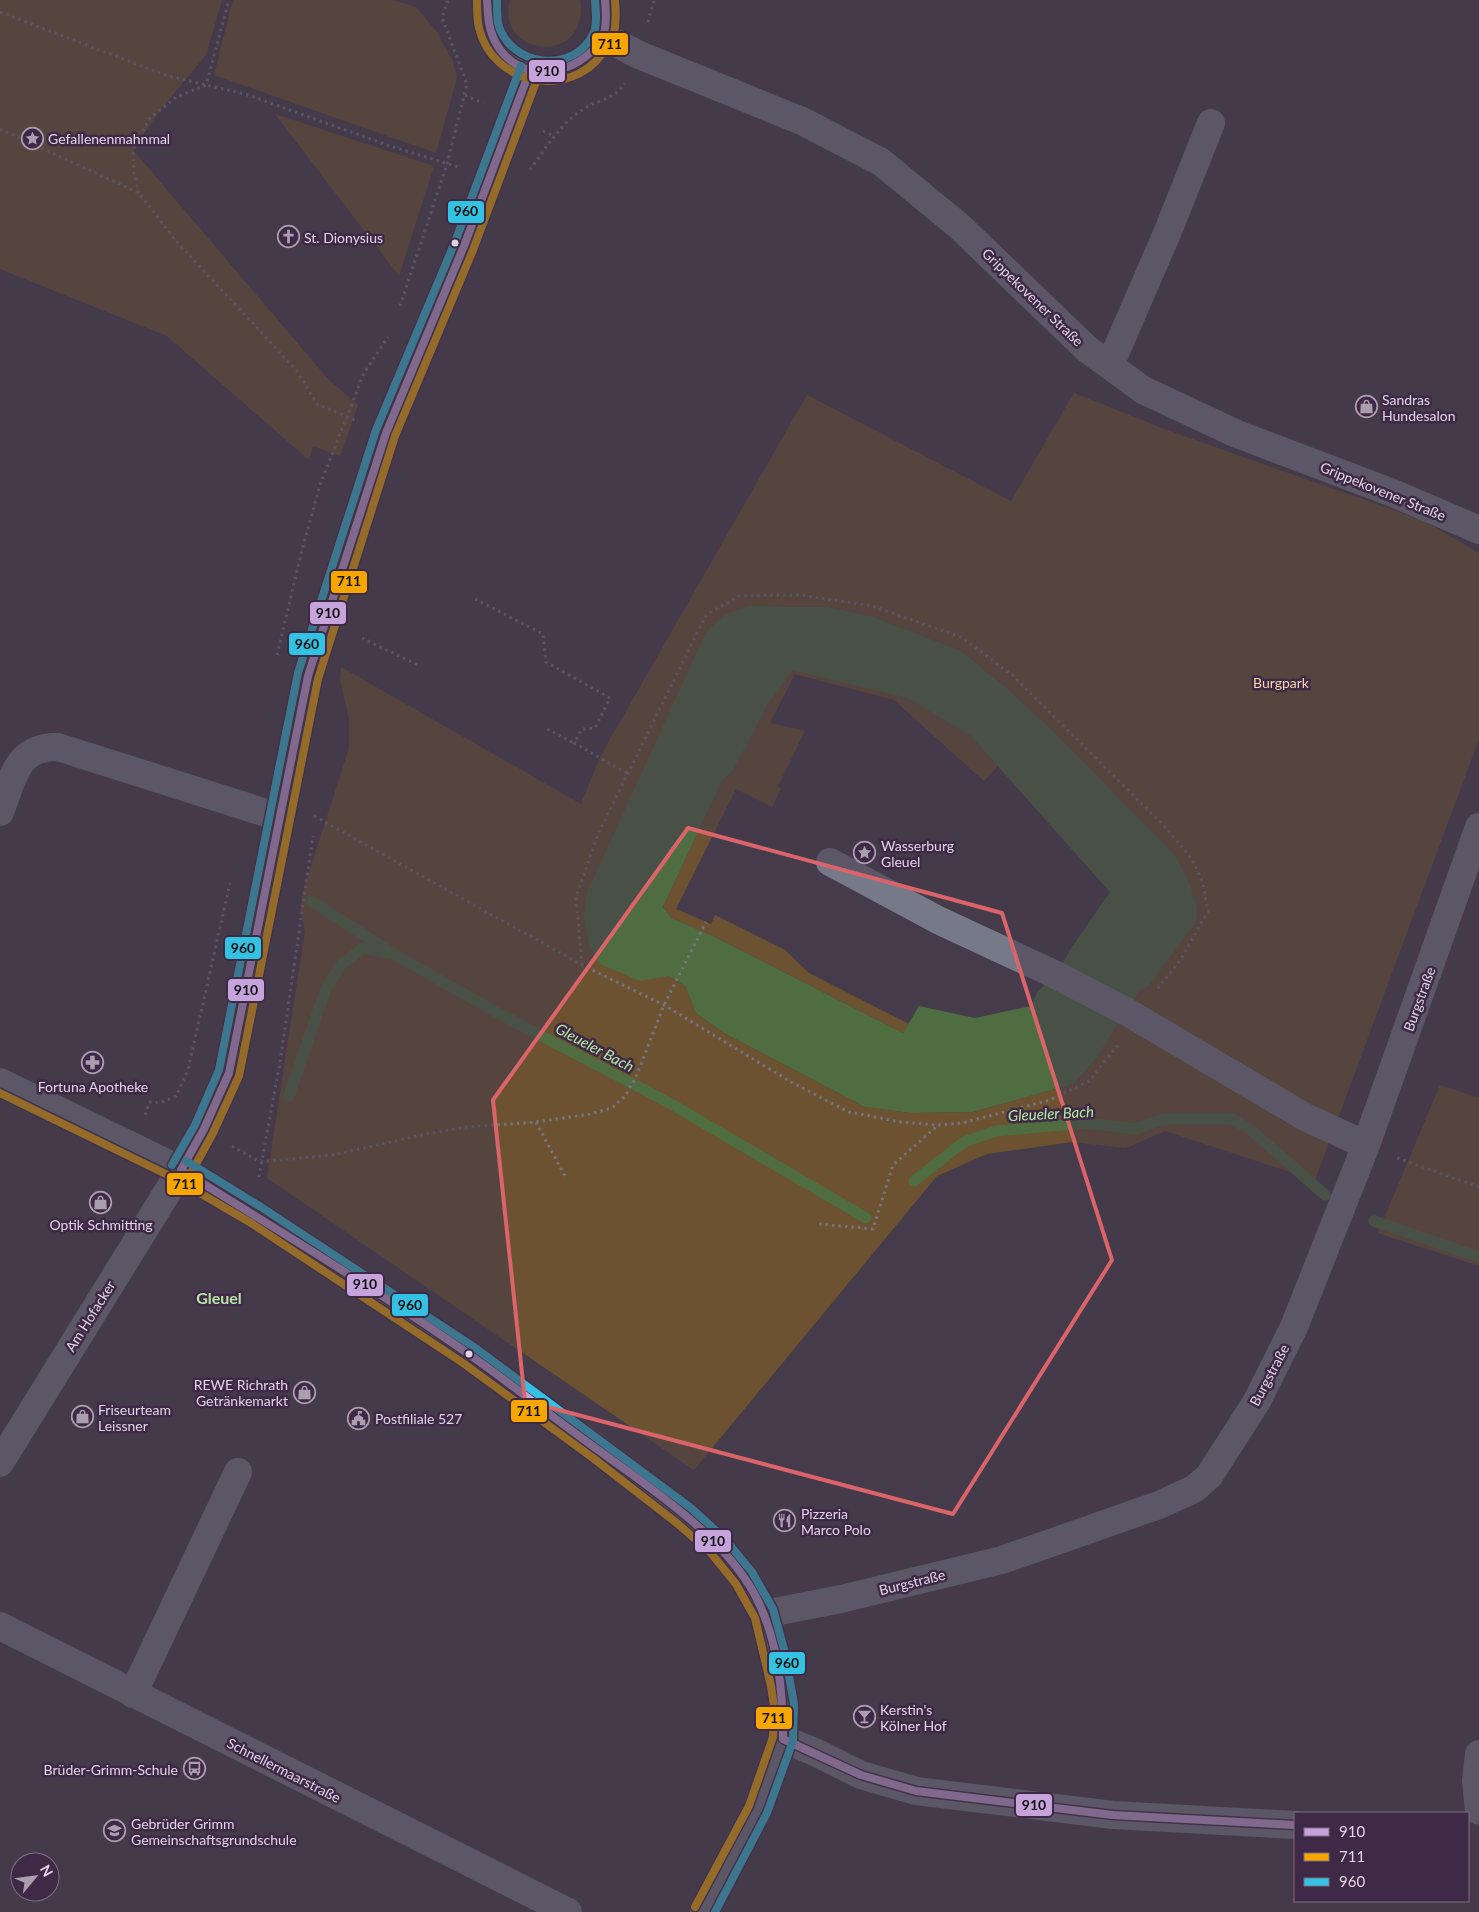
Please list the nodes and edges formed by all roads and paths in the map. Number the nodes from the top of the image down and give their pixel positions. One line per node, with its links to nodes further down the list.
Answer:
1 (229, 0): 9 (path)
2 (487, 0): 8 (street)
3 (654, 0): 7 (path)
4 (607, 1): 6 (street)
5 (0, 12): 9 (path)
6 (603, 36): 7 (street, Grippekovener Straße); 8 (street)
7 (638, 55): 12 (path); 15 (street, Grippekovener Straße)
8 (530, 70): 13 (street, Am Hofacker)
9 (206, 85): 13 (path); 14 (path)
10 (1211, 123): 15 (street)
11 (0, 128): 14 (path)
12 (527, 174)
13 (489, 177): 16 (street, Am Hofacker)
14 (139, 193): 16 (path)
15 (1110, 365): 17 (street, Grippekovener Straße)
16 (386, 433): 25 (street, Am Hofacker)
17 (1479, 530)
18 (475, 600): 22 (path)
19 (362, 638): 20 (path)
20 (420, 666)
21 (547, 729): 22 (path)
22 (574, 742): 23 (path)
23 (627, 773)
24 (317, 808): 27 (path)
25 (280, 809): 26 (street); 27 (path); 35 (street, Am Hofacker)
26 (0, 812)
27 (315, 817): 31 (path); 37 (path)
28 (1479, 828): 36 (street, Burgstraße)
29 (830, 862): 36 (street)
30 (706, 922): 33 (path)
31 (582, 965)
32 (0, 1082): 38 (street)
33 (536, 1122): 37 (path); 39 (path)
34 (938, 1125): 42 (path)
35 (204, 1129): 37 (path); 38 (street, Am Hofacker)
36 (1366, 1145): 40 (path); 45 (street, Burgstraße)
37 (260, 1162): 41 (path)
38 (181, 1170): 41 (street); 43 (street, Am Hofacker)
39 (566, 1178)
40 (1479, 1187)
41 (256, 1216): 45 (street)
42 (819, 1224)
43 (0, 1463)
44 (238, 1472): 47 (street)
45 (764, 1614): 48 (street)
46 (0, 1626): 47 (street, Schnellermaarstraße)
47 (133, 1694): 52 (street, Schnellermaarstraße)
48 (783, 1739): 51 (street); 53 (street)
49 (1479, 1754): 50 (street)
50 (1479, 1811)
51 (1294, 1825)
52 (568, 1912)
53 (704, 1912)

